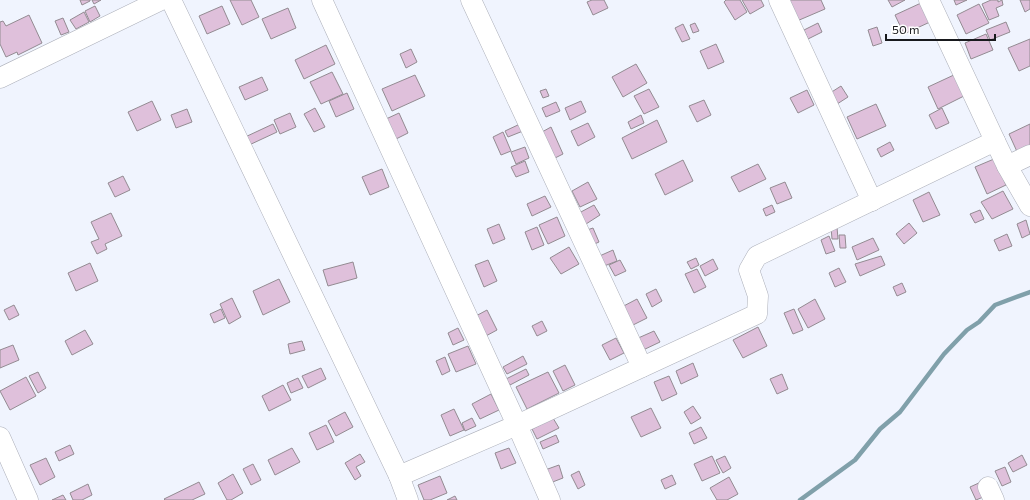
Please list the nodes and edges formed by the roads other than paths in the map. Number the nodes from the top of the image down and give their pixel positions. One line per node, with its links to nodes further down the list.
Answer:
1 (161, 0): 7 (street)
2 (171, 0): 16 (street)
3 (322, 0): 14 (street)
4 (471, 0): 13 (street)
5 (779, 0): 11 (street)
6 (929, 0): 8 (street)
7 (0, 78)
8 (995, 141): 10 (street); 11 (street)
9 (1030, 155): 10 (street)
10 (1007, 166): 12 (street)
11 (872, 201): 13 (street)
12 (1030, 206)
13 (642, 367): 14 (street)
14 (517, 425): 16 (street); 19 (street)
15 (0, 437): 17 (street)
16 (399, 476): 18 (street)
17 (28, 500)
18 (408, 500)
19 (550, 500)

